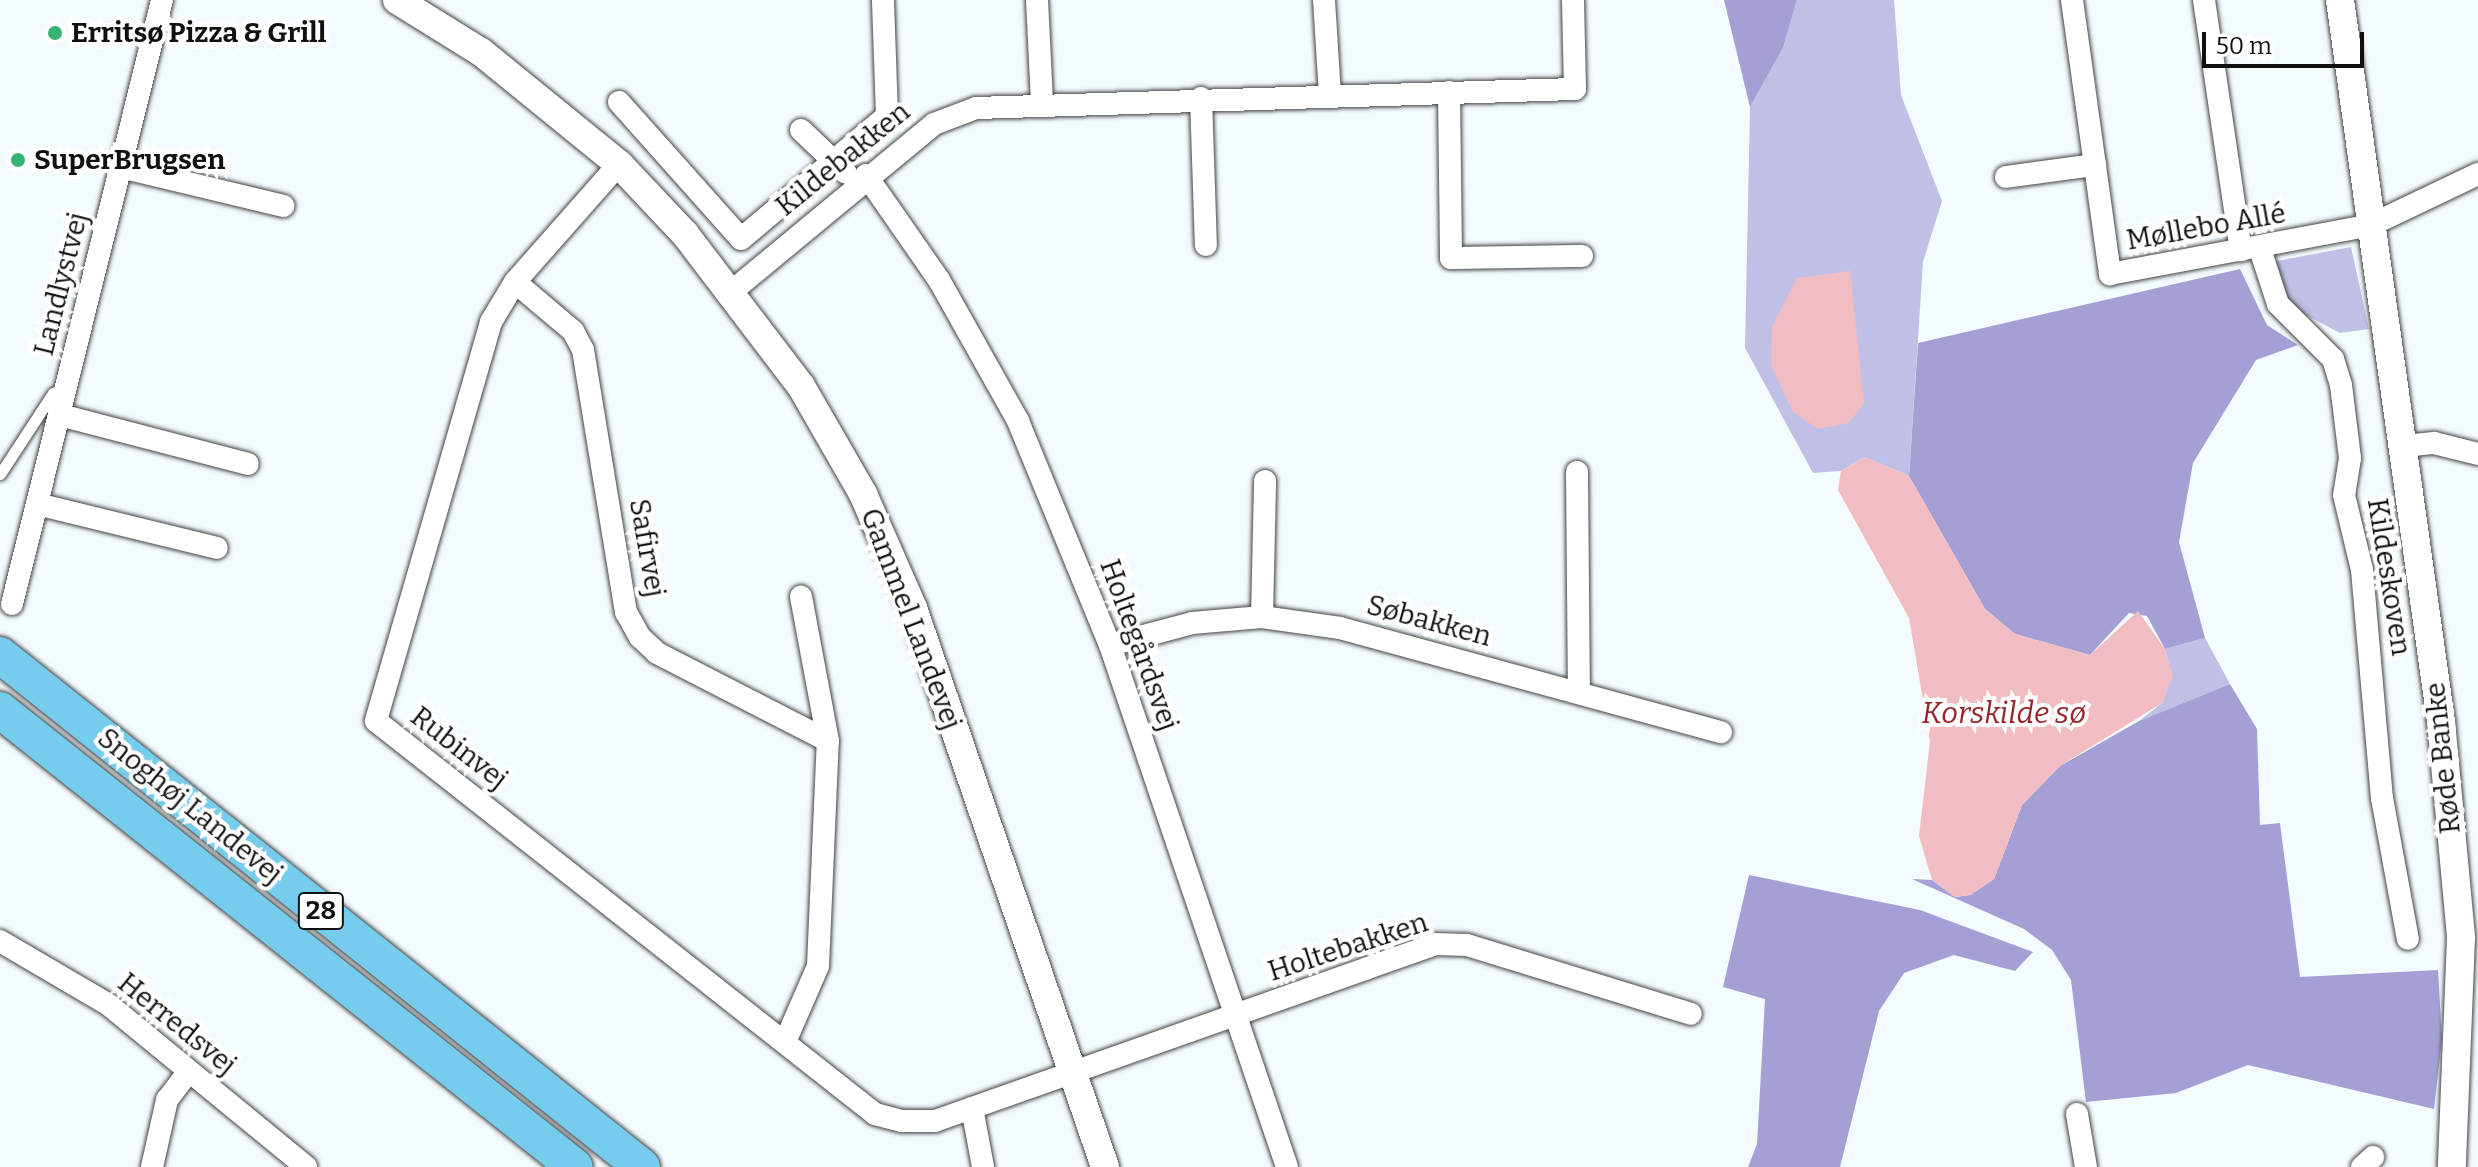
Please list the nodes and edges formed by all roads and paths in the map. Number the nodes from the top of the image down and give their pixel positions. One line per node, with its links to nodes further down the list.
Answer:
1 (162, 0): 19 (street, Landlystvej)
2 (397, 0): 16 (street, Gammel Landevej)
3 (883, 0): 17 (street)
4 (1037, 0): 14 (street)
5 (1324, 0): 11 (street)
6 (1573, 0): 10 (street, Kildebakken)
7 (2072, 0): 18 (street, Møllebo Allé)
8 (2204, 0): 26 (street, Kildeskoven)
9 (2340, 0): 24 (street, Røde Banke)
10 (1449, 92): 11 (street, Kildebakken); 27 (street)
11 (1330, 95): 12 (street, Kildebakken)
12 (1201, 98): 14 (street, Kildebakken); 25 (street)
13 (619, 102): 17 (street)
14 (1042, 102): 22 (street, Kildebakken)
15 (801, 130): 17 (street, Holtegårdsvej)
16 (619, 164): 28 (street, Rubinvej); 29 (street, Gammel Landevej)
17 (838, 164): 22 (street, Holtegårdsvej)
18 (2095, 165): 21 (street); 26 (street, Møllebo Allé)
19 (121, 167): 23 (street); 30 (street, Landlystvej)
20 (2478, 174): 24 (street, Møllebo Allé)
21 (2006, 177)
22 (860, 179): 29 (street, Kildebakken); 42 (street, Holtegårdsvej)
23 (283, 206)
24 (2371, 225): 26 (street, Møllebo Allé); 31 (street, Røde Banke)
25 (1206, 245)
26 (2251, 250): 48 (street, Kildeskoven)
27 (1582, 256)
28 (515, 282): 47 (street, Safirvej); 52 (street, Rubinvej)
29 (731, 292): 53 (street, Gammel Landevej)
30 (56, 404): 33 (street); 35 (lane); 37 (street, Landlystvej)
31 (2404, 446): 32 (street); 65 (street, Røde Banke)
32 (2478, 454)
33 (248, 464)
34 (1577, 472): 44 (street)
35 (0, 474)
36 (1265, 481): 41 (street)
37 (37, 504): 38 (street); 40 (street, Landlystvej)
38 (217, 548)
39 (801, 597): 47 (street)
40 (12, 604)
41 (1262, 617): 42 (street, Søbakken); 44 (street, Søbakken)
42 (1110, 645): 51 (street, Holtegårdsvej)
43 (0, 655): 60 (main road, Snoghøj Landevej / 28)
44 (1579, 693): 46 (street, Søbakken)
45 (0, 710): 59 (main road, Snoghøj Landevej / 28)
46 (1721, 732)
47 (828, 741): 52 (street)
48 (2408, 939)
49 (0, 941): 54 (street, Herredsvej)
50 (1691, 1014): 51 (street, Holtebakken)
51 (1237, 1016): 53 (street, Holtebakken); 63 (street, Holtegårdsvej)
52 (785, 1042): 55 (street, Rubinvej)
53 (1072, 1071): 55 (street, Rubinvej); 62 (street, Gammel Landevej)
54 (188, 1072): 57 (street); 58 (street, Herredsvej)
55 (972, 1108): 61 (street)
56 (2077, 1114): 64 (street)
57 (152, 1167)
58 (306, 1167)
59 (575, 1167)
60 (642, 1167)
61 (983, 1167)
62 (1105, 1167)
63 (1287, 1167)
64 (2086, 1167)
65 (2452, 1167)

